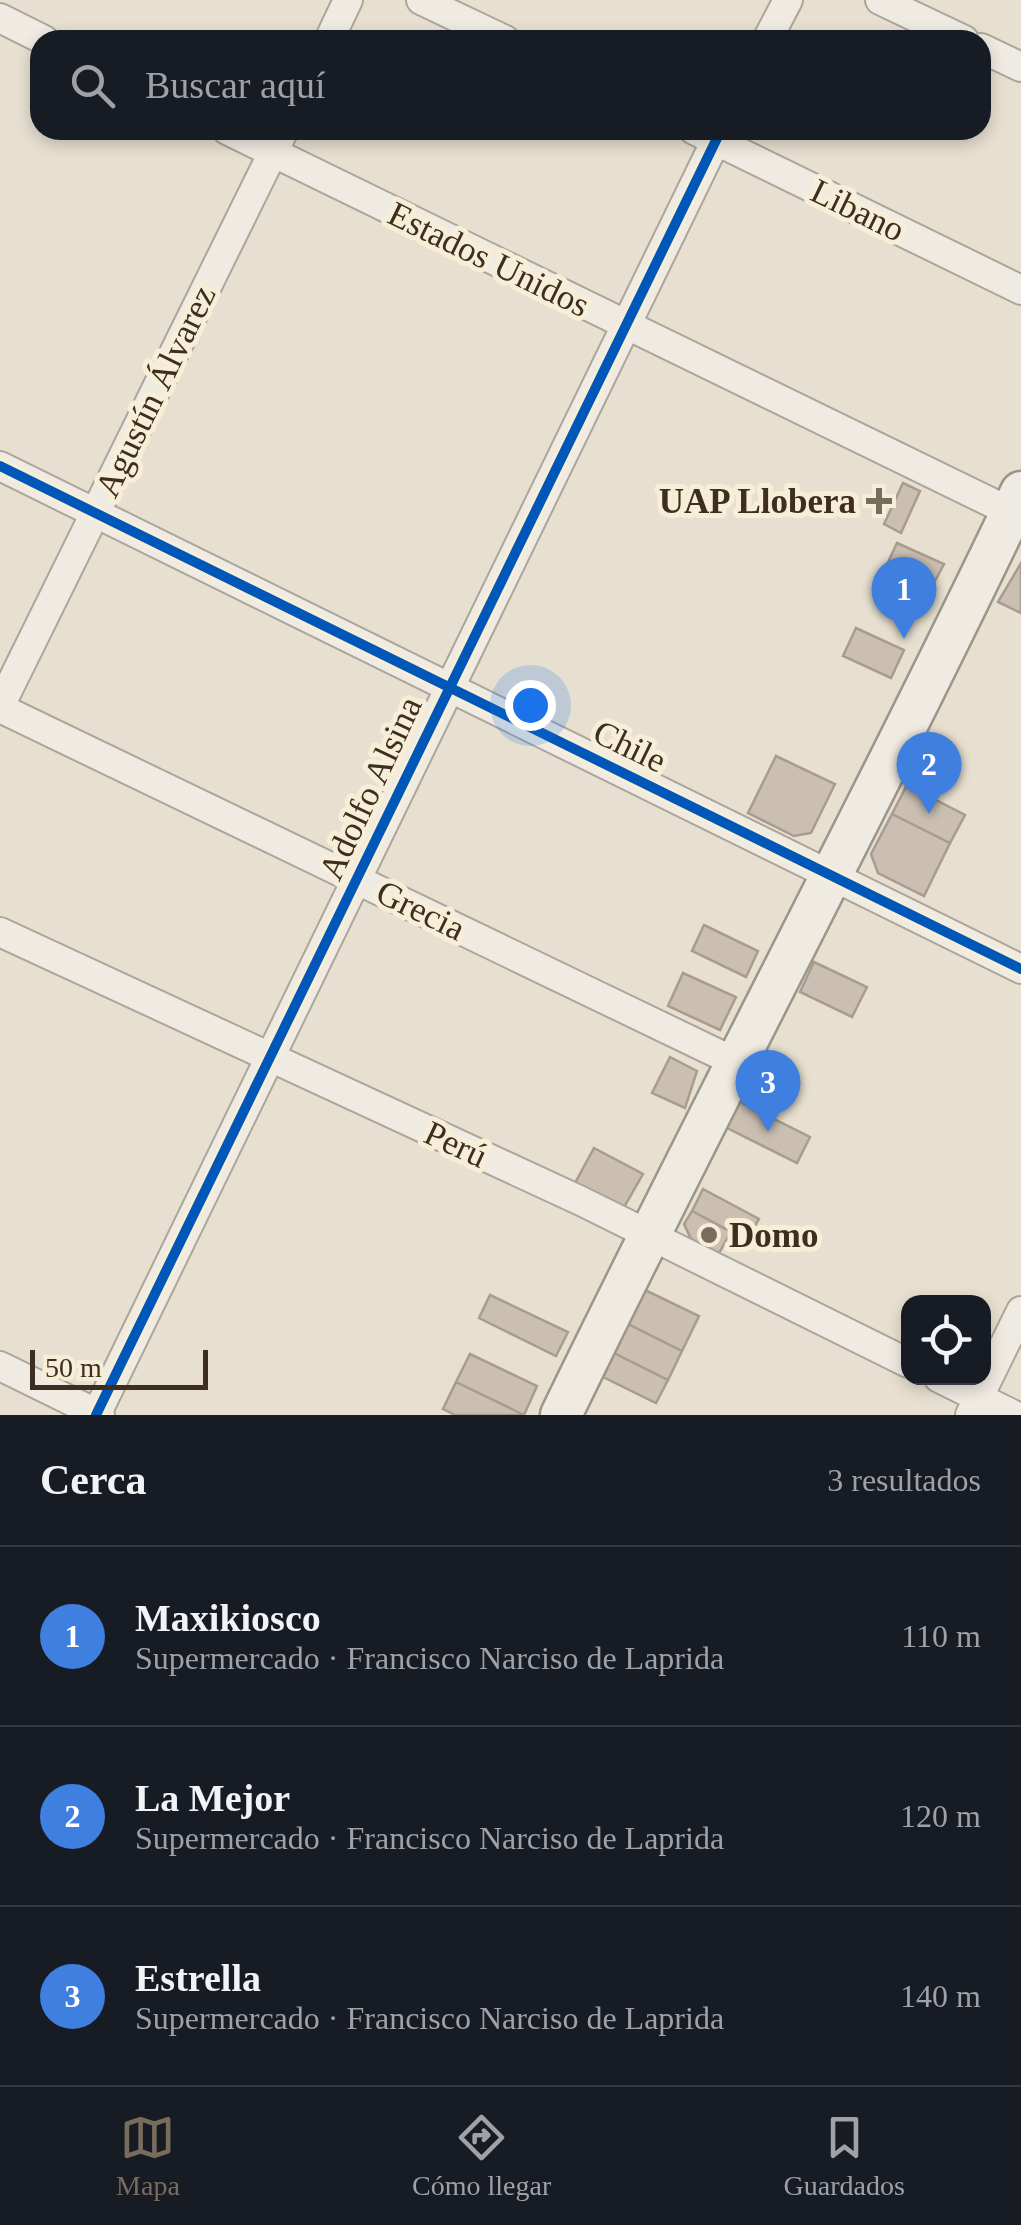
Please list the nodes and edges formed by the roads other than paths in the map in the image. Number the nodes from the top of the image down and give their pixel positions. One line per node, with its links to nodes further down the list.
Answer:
1 (348, 0): 6 (street)
2 (421, 0): 7 (street)
3 (788, 0): 8 (street)
4 (880, 0): 9 (street)
5 (0, 18): 10 (street)
6 (333, 30)
7 (484, 30)
8 (772, 30)
9 (943, 30)
10 (30, 33)
11 (991, 53): 12 (street)
12 (1021, 67)
13 (707, 140): 17 (street, Adolfo Alsina)
14 (724, 140): 16 (street, Libano)
15 (279, 141): 17 (street, Estados Unidos); 20 (street, Agustín Álvarez)
16 (1021, 290)
17 (624, 326): 19 (street, Estados Unidos); 21 (street, Adolfo Alsina)
18 (0, 466): 20 (street, Chile)
19 (1018, 507): 23 (main road)
20 (94, 512): 21 (street, Chile); 22 (street, Agustín Álvarez)
21 (447, 686): 23 (street, Chile); 24 (street, Adolfo Alsina)
22 (0, 707): 24 (street, Grecia)
23 (833, 878): 26 (street, Chile); 28 (main road)
24 (358, 880): 27 (street, Adolfo Alsina); 28 (street, Grecia)
25 (0, 932): 27 (street, Perú)
26 (1021, 969)
27 (271, 1058): 29 (street, Perú); 35 (street, Adolfo Alsina)
28 (734, 1060): 29 (main road)
29 (648, 1236): 31 (street, Perú); 36 (main road)
30 (1021, 1311): 34 (street)
31 (901, 1360)
32 (0, 1366): 35 (street)
33 (947, 1385): 34 (street)
34 (974, 1406): 37 (street)
35 (98, 1415)
36 (561, 1415)
37 (1014, 1415)

